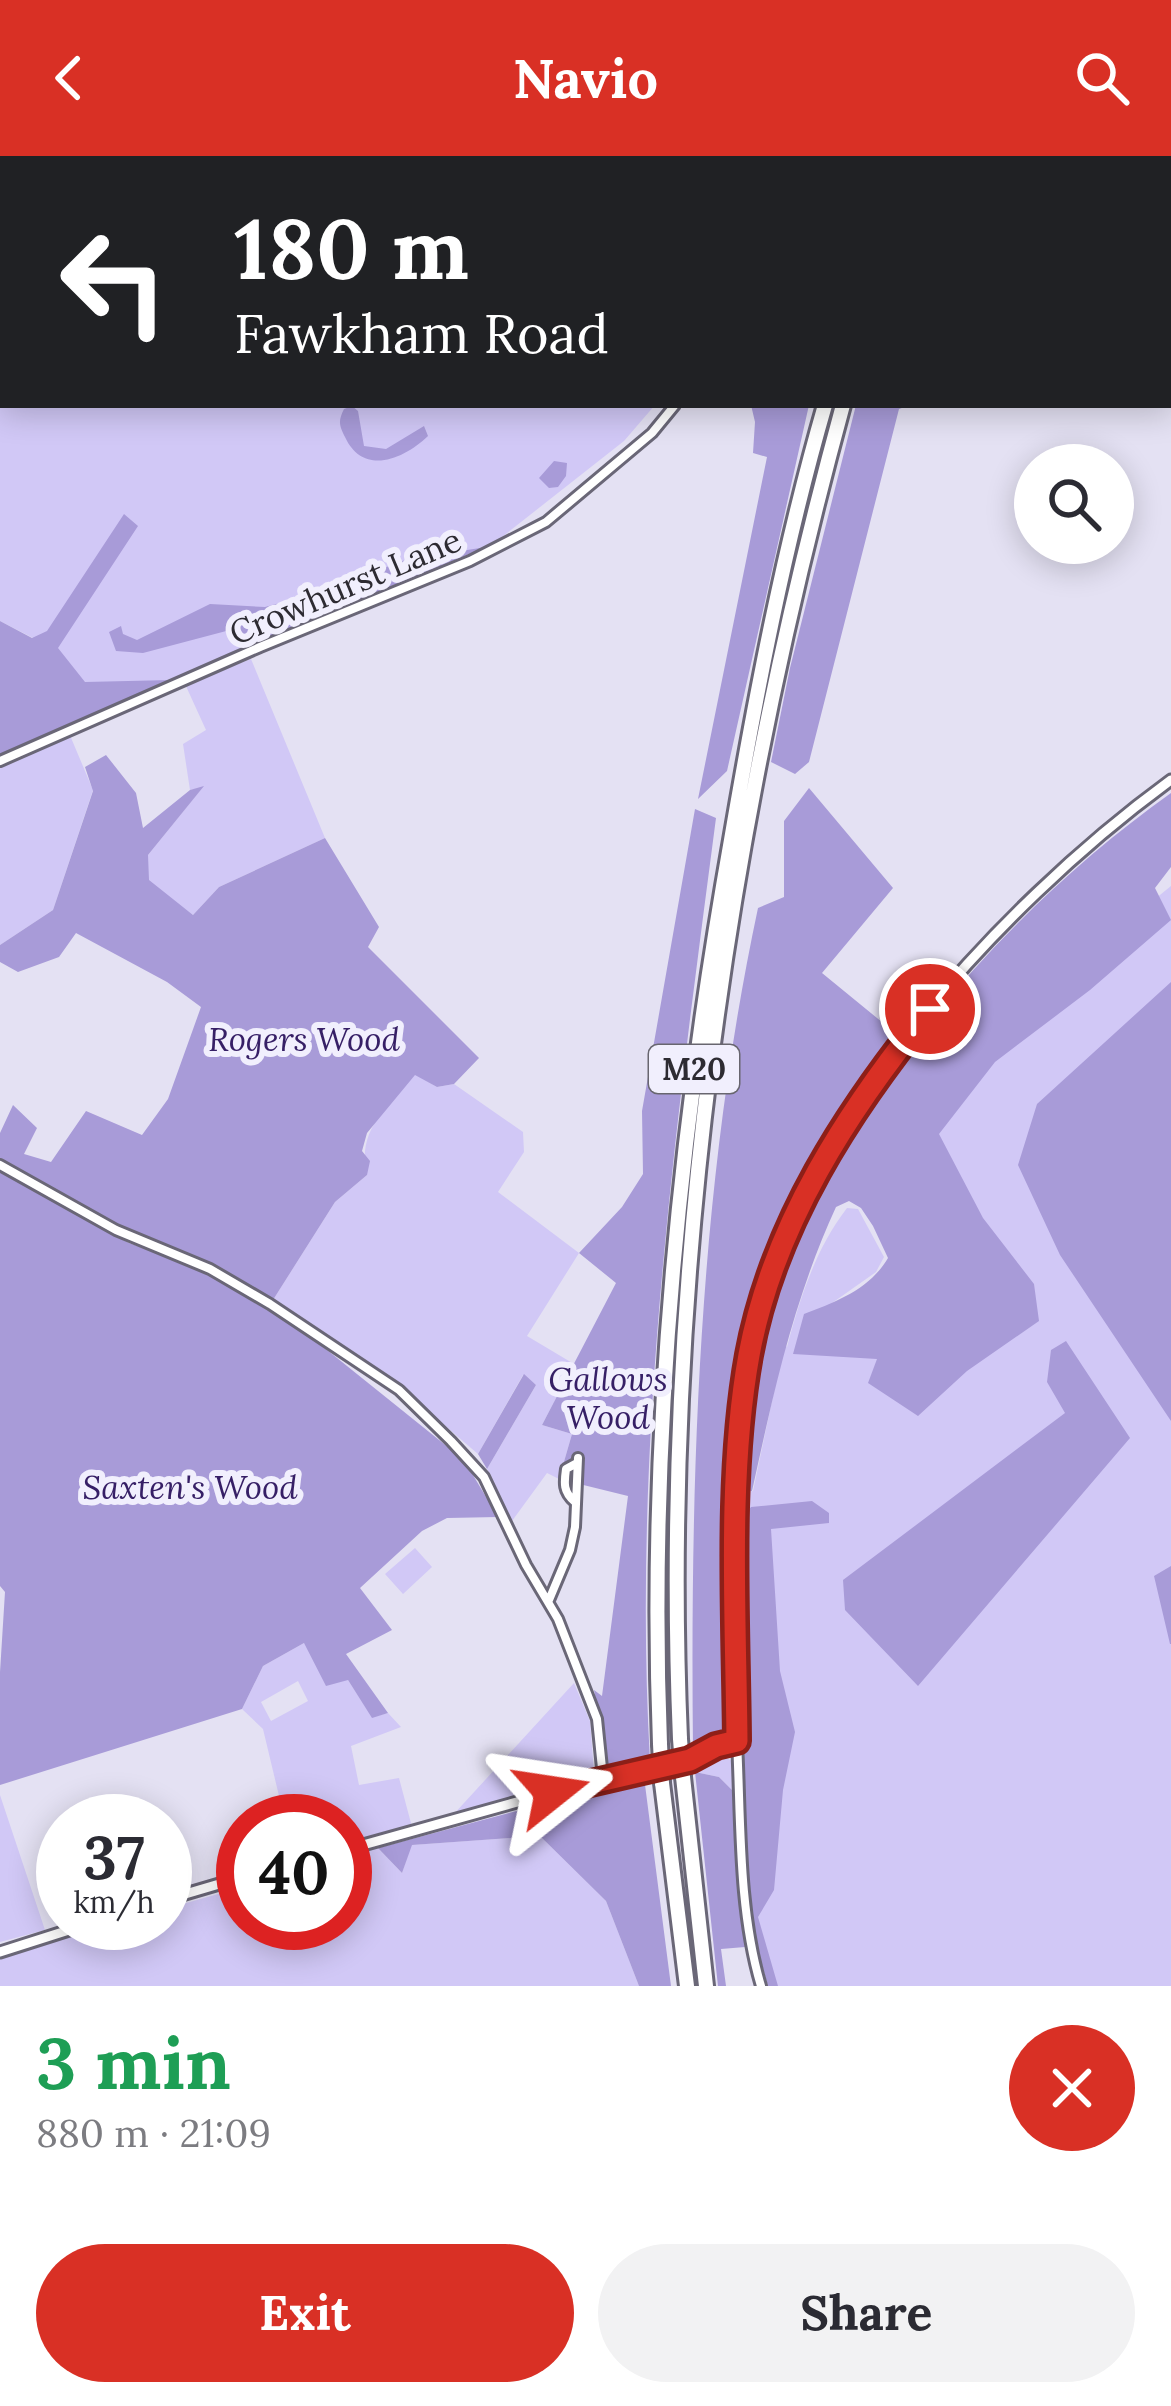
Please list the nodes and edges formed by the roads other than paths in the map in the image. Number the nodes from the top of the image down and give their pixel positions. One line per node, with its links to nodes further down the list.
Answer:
1 (673, 408): 4 (street, Crowhurst Lane)
2 (823, 408): 16 (highway, M20, bridge)
3 (842, 408): 17 (highway, M20, bridge)
4 (0, 761)
5 (1171, 780): 11 (street)
6 (0, 1165): 8 (street)
7 (578, 1460): 9 (street)
8 (538, 1584): 9 (street); 10 (street)
9 (556, 1585): 10 (street)
10 (549, 1602): 12 (street)
11 (737, 1741): 12 (street); 18 (street)
12 (604, 1778): 13 (street)
13 (372, 1842)
14 (36, 1941): 15 (street)
15 (0, 1952)
16 (687, 1986)
17 (706, 1986)
18 (761, 1986)

